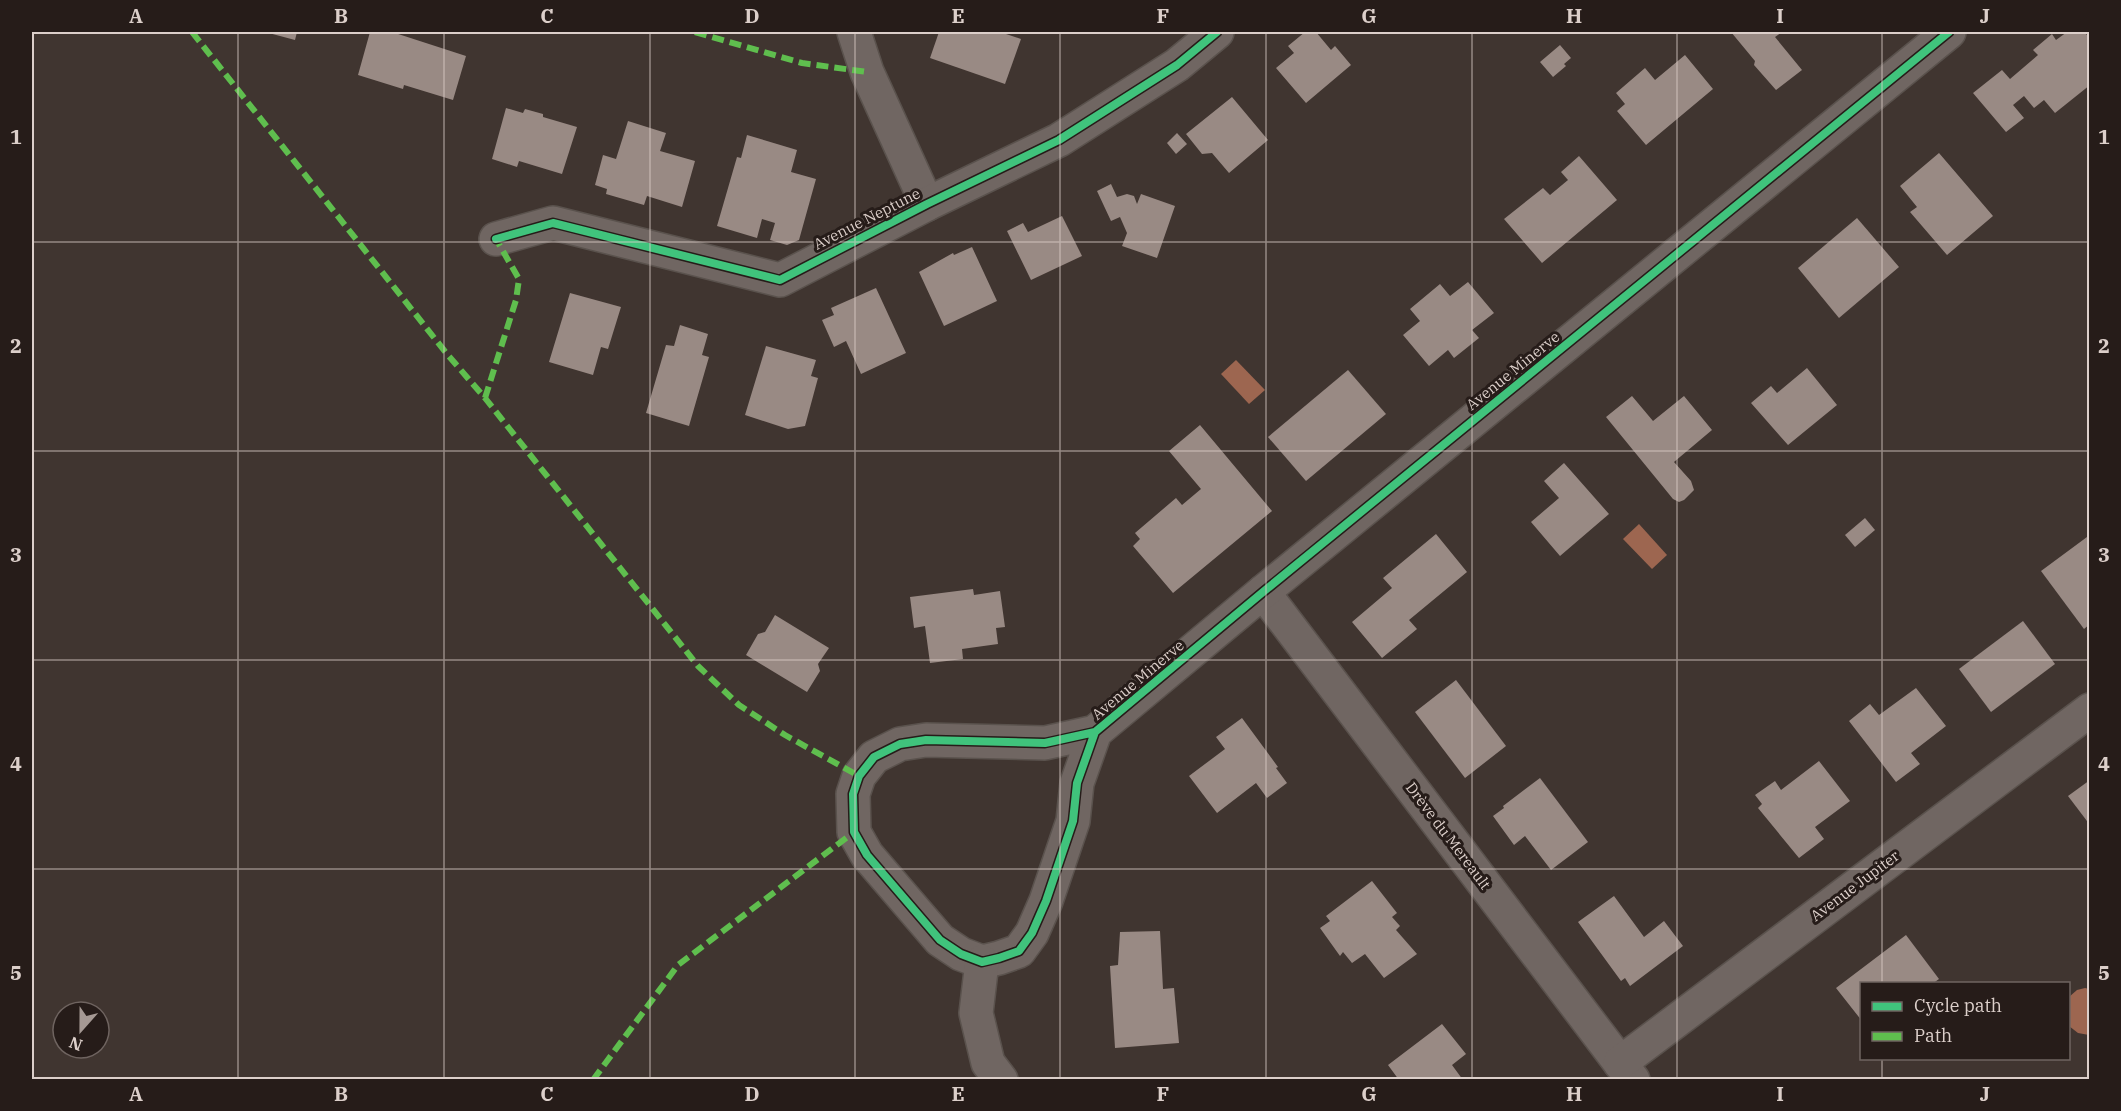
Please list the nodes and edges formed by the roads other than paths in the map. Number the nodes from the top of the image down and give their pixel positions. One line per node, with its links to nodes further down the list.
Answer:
1 (854, 32): 4 (street)
2 (1216, 32): 4 (street, Avenue Neptune)
3 (1949, 32): 6 (street, Avenue Minerve)
4 (927, 204): 5 (street, Avenue Neptune)
5 (496, 239)
6 (1263, 592): 8 (street, Avenue Minerve); 10 (street, Drève du Mereault)
7 (2090, 710): 10 (street, Avenue Jupiter)
8 (1095, 732): 9 (street, Avenue Minerve); 9 (street, Avenue Minerve)
9 (982, 962): 11 (street)
10 (1627, 1071)
11 (1001, 1080)

